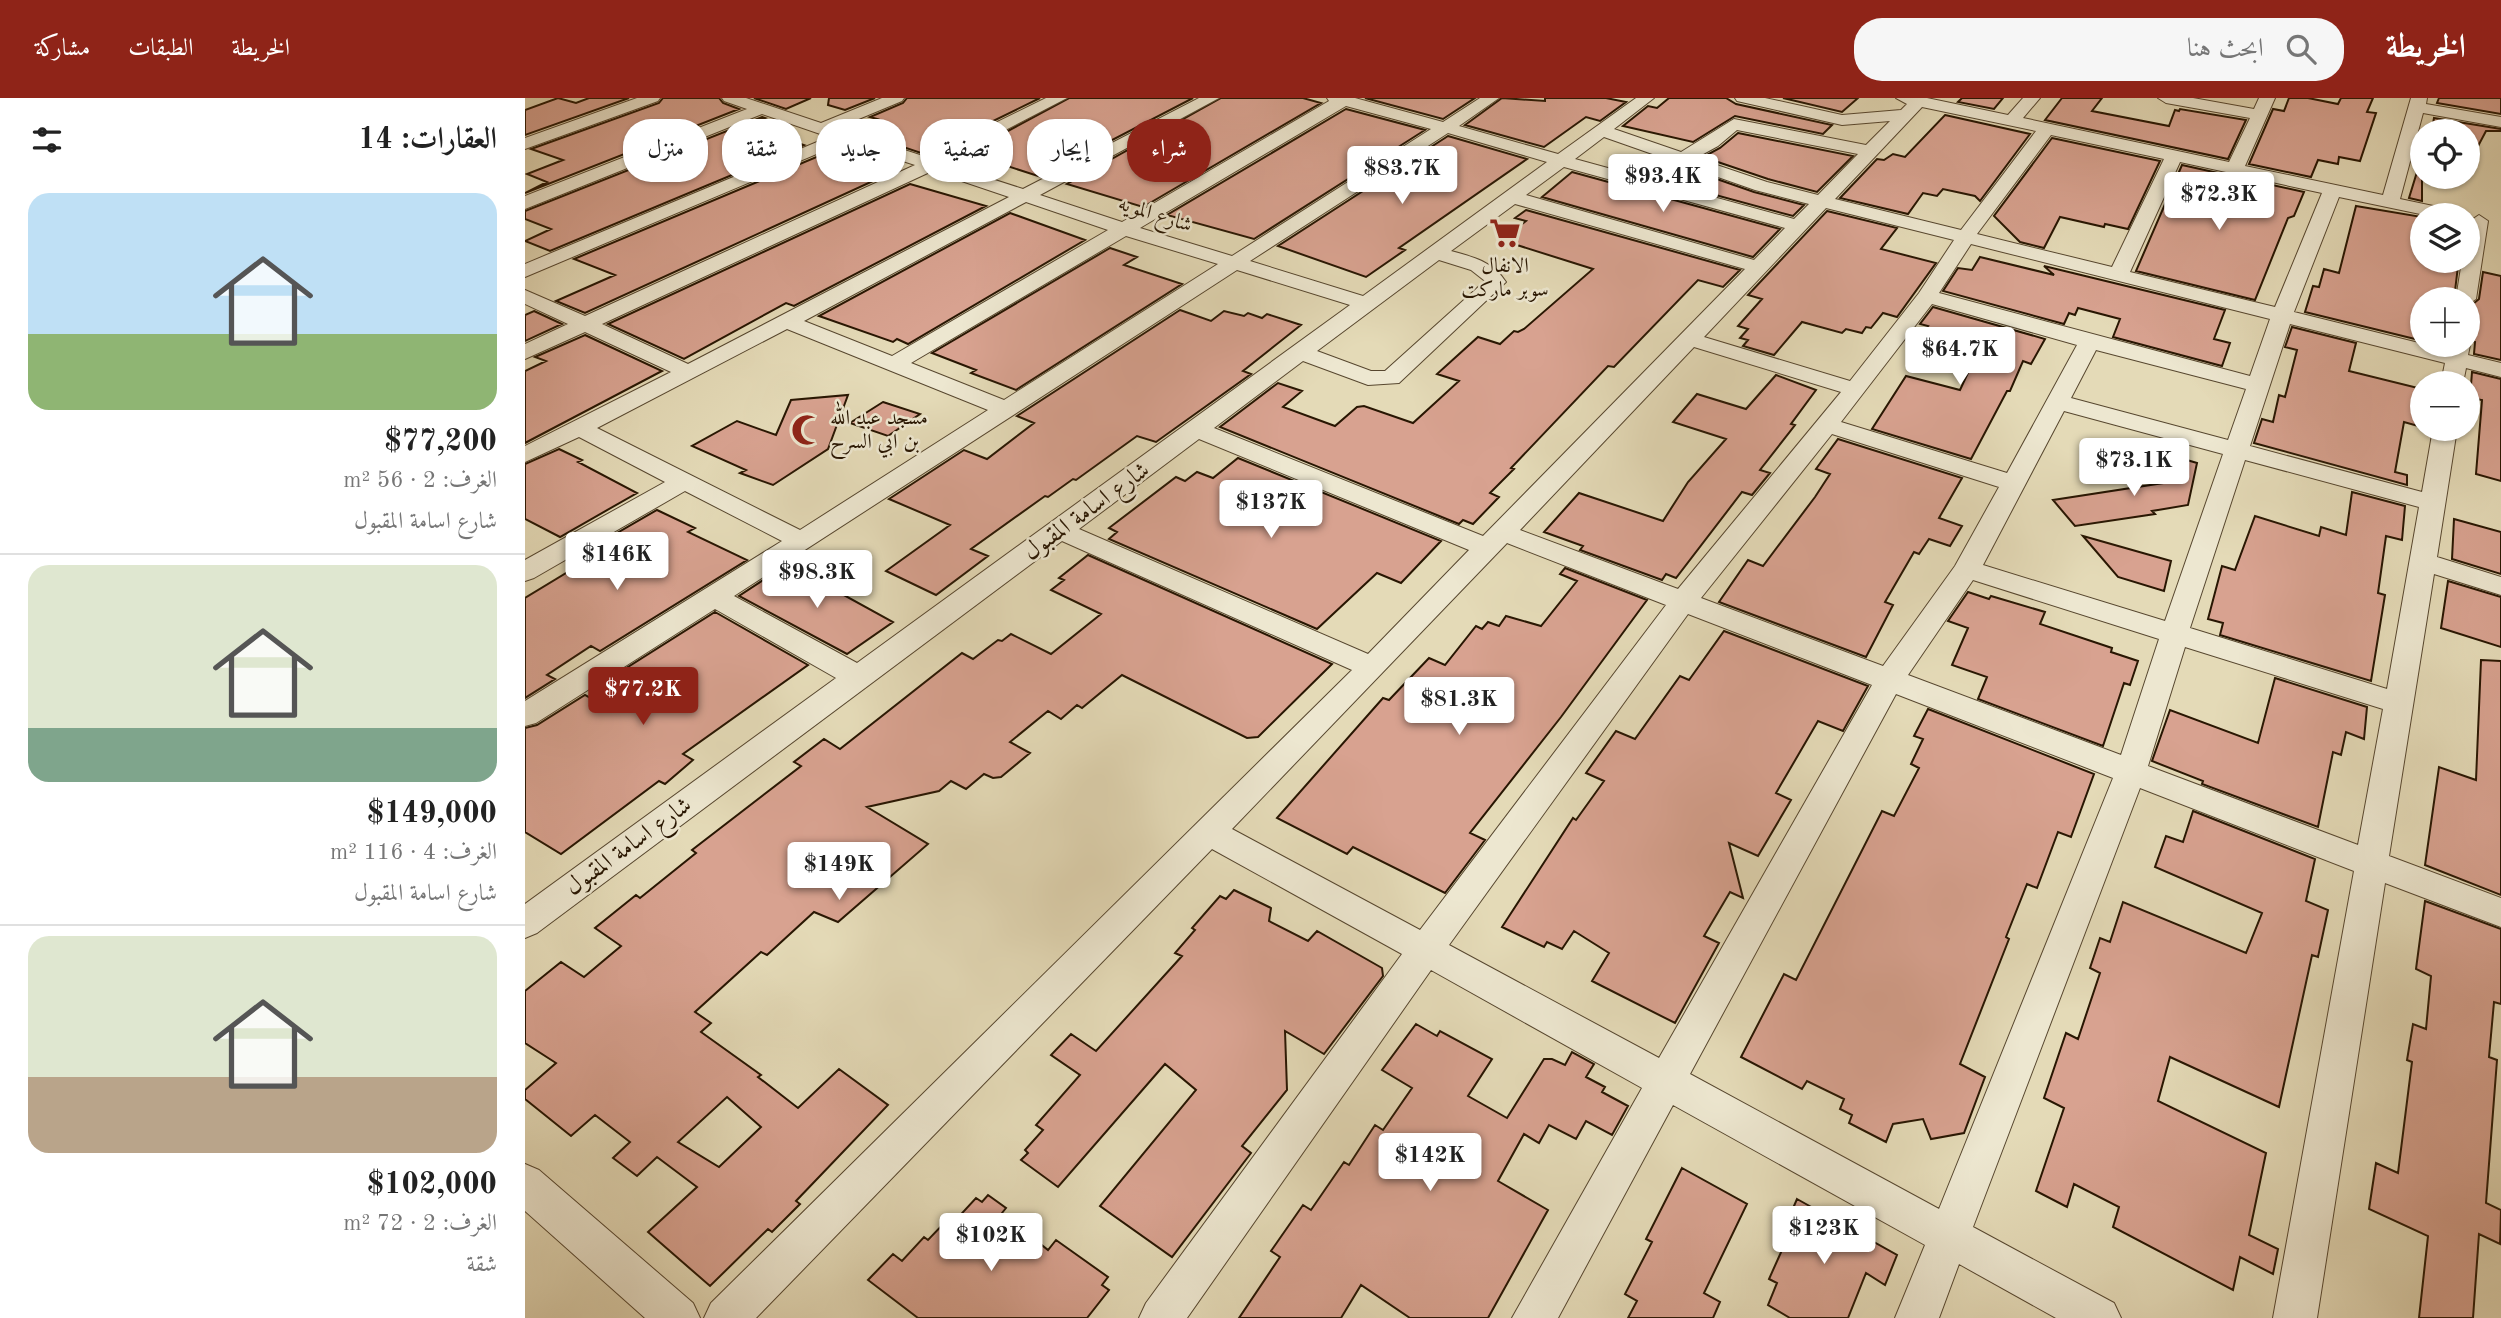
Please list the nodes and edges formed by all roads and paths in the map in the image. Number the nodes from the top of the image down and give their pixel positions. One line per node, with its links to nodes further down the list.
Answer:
1 (652, 98): 27 (street)
2 (896, 98): 18 (street)
3 (1059, 98): 19 (street)
4 (1211, 98): 39 (street)
5 (1491, 98): 24 (street)
6 (1646, 98): 26 (street, شارع اسامة المقبول)
7 (1742, 98): 13 (street)
8 (2032, 98): 20 (street)
9 (2166, 98): 17 (street)
10 (2267, 98): 17 (street)
11 (737, 99): 16 (street, شارع المويه)
12 (1342, 99): 24 (street); 50 (street)
13 (1763, 100): 15 (street); 22 (street)
14 (2417, 102): 21 (street); 42 (street)
15 (1910, 105): 20 (street); 30 (street)
16 (761, 108): 23 (street, شارع المويه); 43 (street)
17 (2259, 115): 35 (street)
18 (845, 119)
19 (1013, 121)
20 (2012, 121): 25 (street)
21 (2501, 122)
22 (1734, 124): 30 (street); 33 (street)
23 (816, 126)
24 (1446, 127): 32 (street); 54 (street)
25 (2047, 129): 31 (street); 51 (street)
26 (1602, 131): 29 (street); 32 (street, شارع اسامة المقبول)
27 (525, 144)
28 (816, 148): 56 (street)
29 (1662, 150): 33 (street); 36 (street)
30 (1869, 151): 41 (street)
31 (2174, 156): 35 (street); 57 (street)
32 (1560, 159): 36 (street); 40 (street, شارع اسامة المقبول)
33 (1682, 159): 41 (street)
34 (920, 168): 63 (street)
35 (2235, 169): 38 (street)
36 (1627, 181): 44 (street); 46 (street)
37 (981, 182): 39 (street, شارع المويه)
38 (2332, 190): 42 (street); 61 (street)
39 (1022, 196): 50 (street, شارع المويه); 62 (street)
40 (1512, 197): 46 (street); 53 (street, شارع اسامة المقبول)
41 (1823, 201): 48 (street); 51 (street)
42 (2390, 202): 45 (street)
43 (525, 203)
44 (1709, 204): 48 (street); 52 (street)
45 (2410, 206)
46 (1584, 217): 52 (street)
47 (2480, 222): 49 (street)
48 (1799, 226): 55 (street)
49 (2501, 226)
50 (1124, 229): 54 (street, شارع المويه); 70 (street)
51 (1966, 236): 57 (street); 59 (street)
52 (1669, 241): 55 (street)
53 (1436, 253): 60 (street, شارع اسامة المقبول); 68 (street)
54 (1232, 263): 60 (street, شارع المويه); 76 (street)
55 (1759, 267): 64 (street)
56 (525, 271)
57 (2119, 274): 61 (street)
58 (525, 296): 63 (street)
59 (1927, 296): 65 (street); 74 (street)
60 (1368, 304): 68 (street, شارع اسامة المقبول)
61 (2282, 315): 66 (street); 73 (street)
62 (788, 322): 70 (street); 72 (street)
63 (583, 324): 67 (street); 72 (street)
64 (1689, 339): 74 (street); 88 (street)
65 (2090, 342): 73 (street); 75 (street)
66 (2410, 342)
67 (525, 352)
68 (1301, 353): 79 (street, شارع اسامة المقبول)
69 (2470, 357): 71 (street)
70 (896, 363): 76 (street)
71 (2501, 370)
72 (691, 373): 78 (street)
73 (2258, 385): 81 (street)
74 (1854, 389): 77 (street)
75 (2058, 402): 81 (street); 84 (street)
76 (1005, 409): 87 (street)
77 (1827, 425): 84 (street); 94 (street)
78 (579, 429): 82 (street); 83 (street)
79 (1198, 430): 86 (street, شارع اسامة المقبول); 88 (street)
80 (2443, 441): 85 (street)
81 (2236, 449): 85 (street); 95 (street)
82 (525, 455)
83 (683, 482): 87 (street); 91 (street)
84 (2011, 483): 90 (street)
85 (2432, 503): 89 (street)
86 (1061, 531): 96 (street); 97 (street, شارع اسامة المقبول)
87 (800, 540): 93 (street)
88 (1496, 541): 94 (street); 96 (street)
89 (2422, 561): 92 (street); 99 (street)
90 (1967, 569): 95 (street); 98 (street)
91 (525, 572)
92 (2501, 586)
93 (714, 597): 97 (street); 100 (street)
94 (1683, 601): 98 (street); 106 (street)
95 (2175, 632): 99 (street); 101 (street)
96 (1372, 667): 102 (street)
97 (860, 678): 104 (street, شارع اسامة المقبول)
98 (1889, 680): 101 (street); 107 (street)
99 (2398, 703): 103 (street)
100 (525, 715)
101 (2131, 771): 103 (street); 109 (street)
102 (1210, 832): 106 (street); 111 (street)
103 (2372, 862): 105 (street); 116 (street)
104 (531, 910)
105 (2501, 913)
106 (1426, 949): 107 (street); 112 (street)
107 (1666, 1081): 109 (street); 113 (street)
108 (525, 1184): 110 (street)
109 (1949, 1236): 114 (street); 115 (street)
110 (678, 1318)
111 (726, 1318)
112 (1161, 1318)
113 (1534, 1318)
114 (1917, 1318)
115 (2099, 1318)
116 (2295, 1318)

